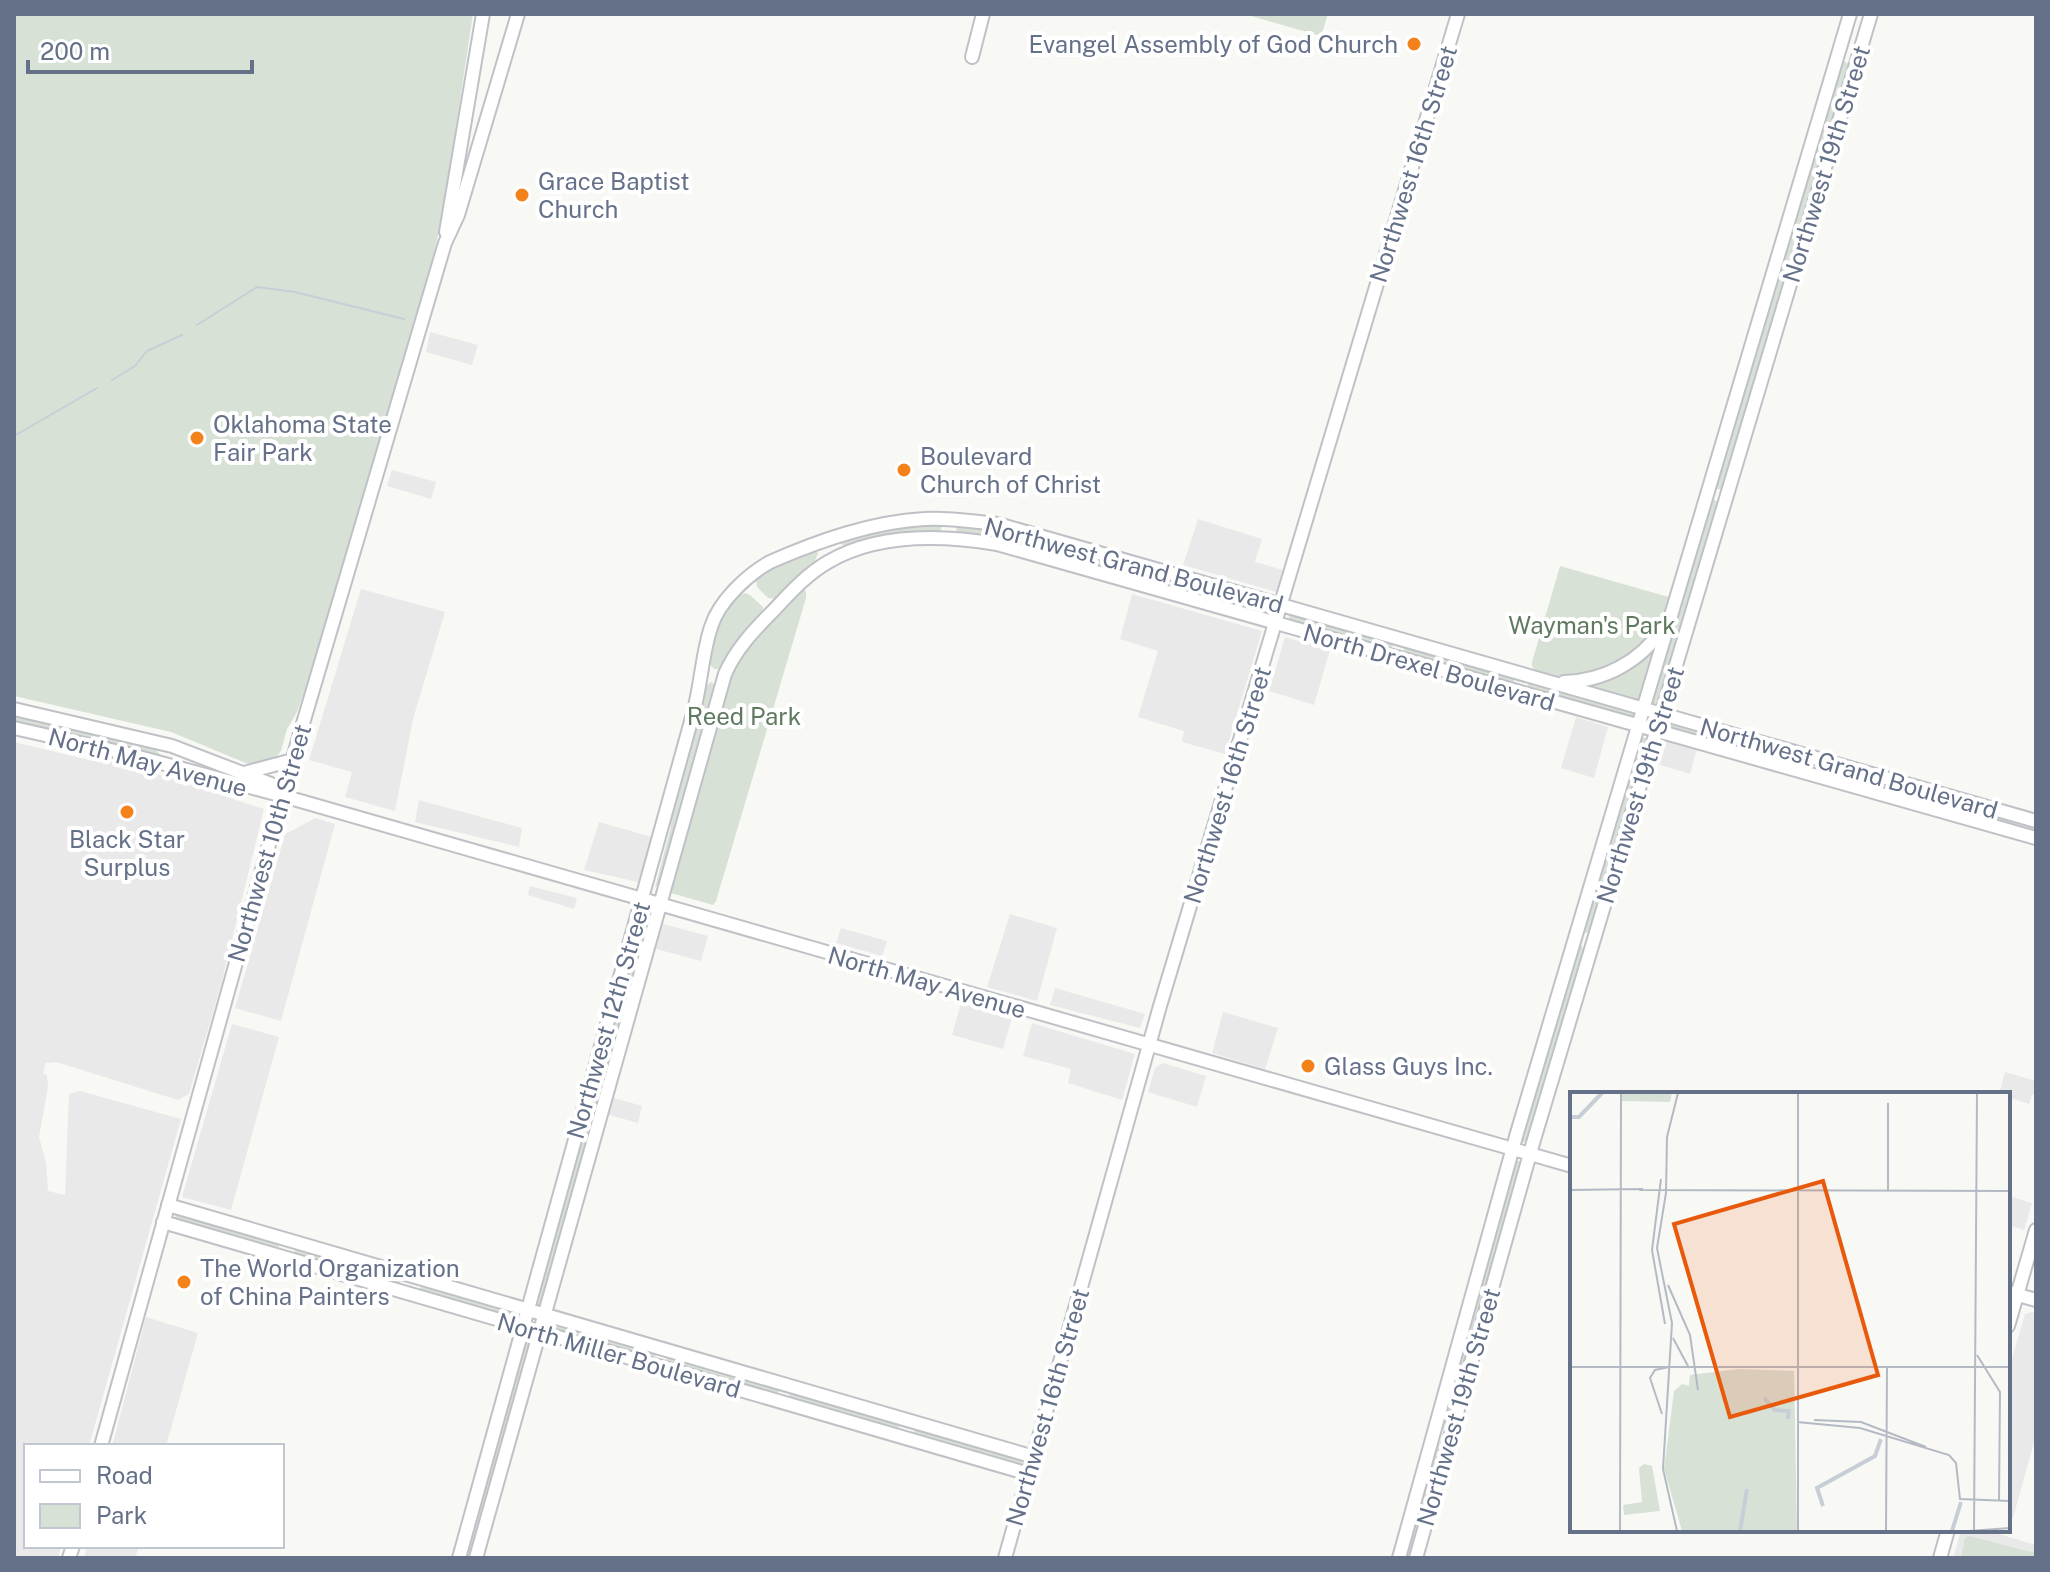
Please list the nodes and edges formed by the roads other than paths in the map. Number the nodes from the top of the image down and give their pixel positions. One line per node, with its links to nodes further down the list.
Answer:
1 (483, 14): 8 (street, Northwest 10th Street)
2 (518, 14): 8 (street, Northwest 10th Street)
3 (983, 14): 7 (street)
4 (1458, 14): 11 (street, Northwest 16th Street)
5 (1850, 14): 12 (street, Northwest 19th Street)
6 (1871, 14): 17 (street, Northwest 19th Street)
7 (972, 57)
8 (445, 243): 22 (street, Northwest 10th Street)
9 (828, 540): 11 (street, Northwest Grand Boulevard); 28 (street, Northwest 12th Street)
10 (820, 567): 13 (street, North Drexel Boulevard); 29 (street, Northwest 12th Street)
11 (1281, 605): 13 (street, Northwest 16th Street); 14 (street, Northwest Grand Boulevard)
12 (1670, 615): 14 (street); 15 (street, Northwest 19th Street)
13 (1275, 623): 18 (street, North Drexel Boulevard); 30 (street, Northwest 16th Street)
14 (1549, 681): 15 (street, Northwest Grand Boulevard)
15 (1643, 708): 17 (street, Northwest Grand Boulevard); 18 (street, Northwest 19th Street)
16 (14, 709): 21 (street, North May Avenue)
17 (1661, 714): 20 (street, Northwest 19th Street); 26 (street, Northwest Grand Boulevard)
18 (1638, 726): 20 (street, North Drexel Boulevard); 31 (street, Northwest 19th Street)
19 (14, 728): 23 (street, North May Avenue)
20 (1656, 730): 27 (street, North Drexel Boulevard); 32 (street, Northwest 19th Street)
21 (172, 746): 23 (street); 24 (street, North May Avenue)
22 (293, 760): 24 (street); 25 (street, Northwest 10th Street)
23 (166, 764): 25 (street, North May Avenue)
24 (244, 773): 25 (street, North May Avenue)
25 (283, 796): 28 (street, North May Avenue); 34 (street, Northwest 10th Street)
26 (2036, 821)
27 (2036, 838)
28 (642, 899): 29 (street, North May Avenue); 39 (street, Northwest 12th Street)
29 (659, 904): 30 (street, North May Avenue); 40 (street, Northwest 12th Street)
30 (1149, 1045): 31 (street, North May Avenue); 44 (street, Northwest 16th Street)
31 (1513, 1149): 32 (street, North May Avenue); 50 (street, Northwest 19th Street)
32 (1529, 1154): 33 (street, North May Avenue); 51 (street, Northwest 19th Street)
33 (1570, 1165)
34 (168, 1205): 35 (street, Northwest 10th Street); 39 (street, North Miller Boulevard)
35 (163, 1222): 41 (street, North Miller Boulevard); 43 (street, Northwest 10th Street)
36 (2036, 1230): 37 (street)
37 (2012, 1294): 38 (street)
38 (2036, 1300)
39 (528, 1310): 40 (street, North Miller Boulevard); 41 (street, Northwest 12th Street)
40 (544, 1315): 42 (street, Northwest 12th Street); 44 (street, North Miller Boulevard)
41 (524, 1327): 42 (street, North Miller Boulevard); 47 (street, Northwest 12th Street)
42 (539, 1331): 45 (street, North Miller Boulevard); 48 (street, Northwest 12th Street)
43 (102, 1444)
44 (1034, 1457): 45 (street, Northwest 16th Street)
45 (1029, 1474): 49 (street, Northwest 16th Street)
46 (1947, 1532): 52 (street)
47 (459, 1558)
48 (476, 1558)
49 (1005, 1558)
50 (1399, 1558)
51 (1416, 1558)
52 (1940, 1558)

